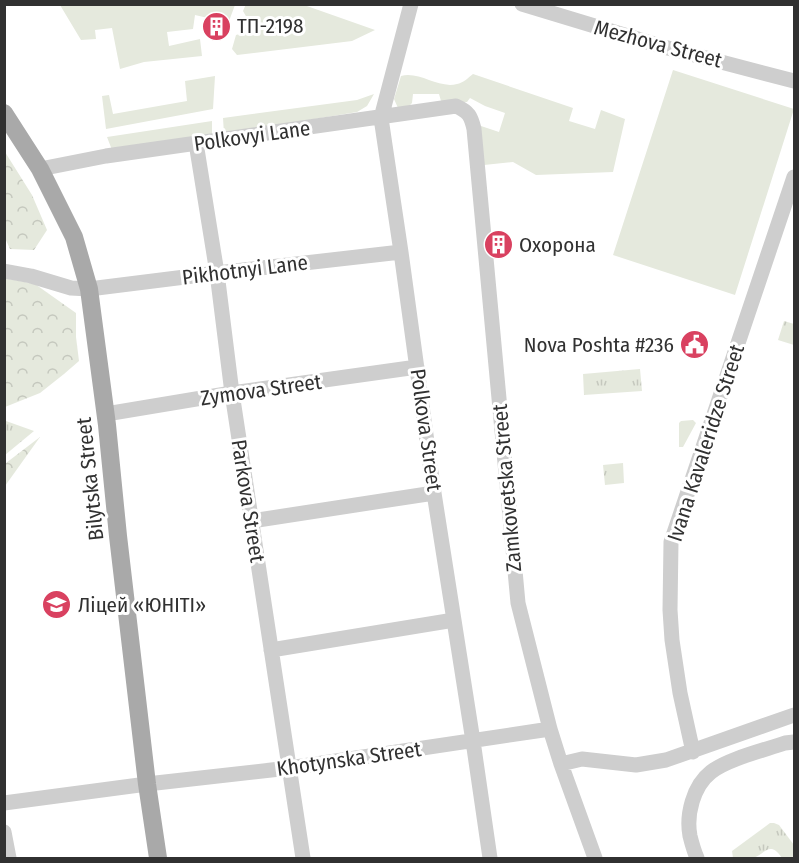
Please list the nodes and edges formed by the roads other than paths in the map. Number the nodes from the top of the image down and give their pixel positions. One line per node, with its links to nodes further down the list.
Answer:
1 (411, 4): 6 (street, Polkova Street)
2 (522, 4): 3 (street, Mezhova Street)
3 (795, 81)
4 (465, 110): 6 (street, Polkovyi Lane); 23 (street, Zamkovetska Street)
5 (4, 113): 8 (main road, Bilytska Street)
6 (381, 117): 7 (street, Polkovyi Lane); 10 (street, Polkova Street)
7 (196, 143): 8 (street, Polkovyi Lane); 12 (street, Parkova Street)
8 (40, 169): 13 (main road, Bilytska Street)
9 (795, 177): 26 (street, Ivana Kavaleridze Street)
10 (401, 252): 12 (street, Pikhotnyi Lane); 14 (street, Polkova Street)
11 (4, 271): 13 (street, Pikhotnyi Lane)
12 (217, 273): 13 (street, Pikhotnyi Lane); 15 (street, Parkova Street)
13 (89, 290): 16 (main road, Bilytska Street)
14 (417, 367): 15 (street, Zymova Street); 17 (street, Polkova Street)
15 (232, 393): 16 (street, Zymova Street); 18 (street, Parkova Street)
16 (105, 414): 29 (main road, Bilytska Street)
17 (434, 493): 18 (street); 19 (street, Polkova Street)
18 (251, 521): 20 (street, Parkova Street)
19 (454, 620): 20 (street); 24 (street, Polkova Street)
20 (271, 650): 28 (street, Parkova Street)
21 (795, 715): 22 (street)
22 (778, 721): 25 (street); 26 (street)
23 (550, 729): 24 (street, Khotynska Street); 27 (street, Zamkovetska Street)
24 (473, 741): 28 (street, Khotynska Street); 35 (street, Polkova Street)
25 (790, 742): 37 (street)
26 (693, 752): 27 (street)
27 (561, 764): 36 (street, Zamkovetska Street)
28 (289, 768): 29 (street, Khotynska Street); 34 (street, Parkova Street)
29 (147, 784): 30 (street, Khotynska Street); 33 (main road, Bilytska Street)
30 (4, 803)
31 (4, 832): 32 (street)
32 (9, 858)
33 (158, 858)
34 (303, 858)
35 (490, 858)
36 (595, 858)
37 (697, 858)

